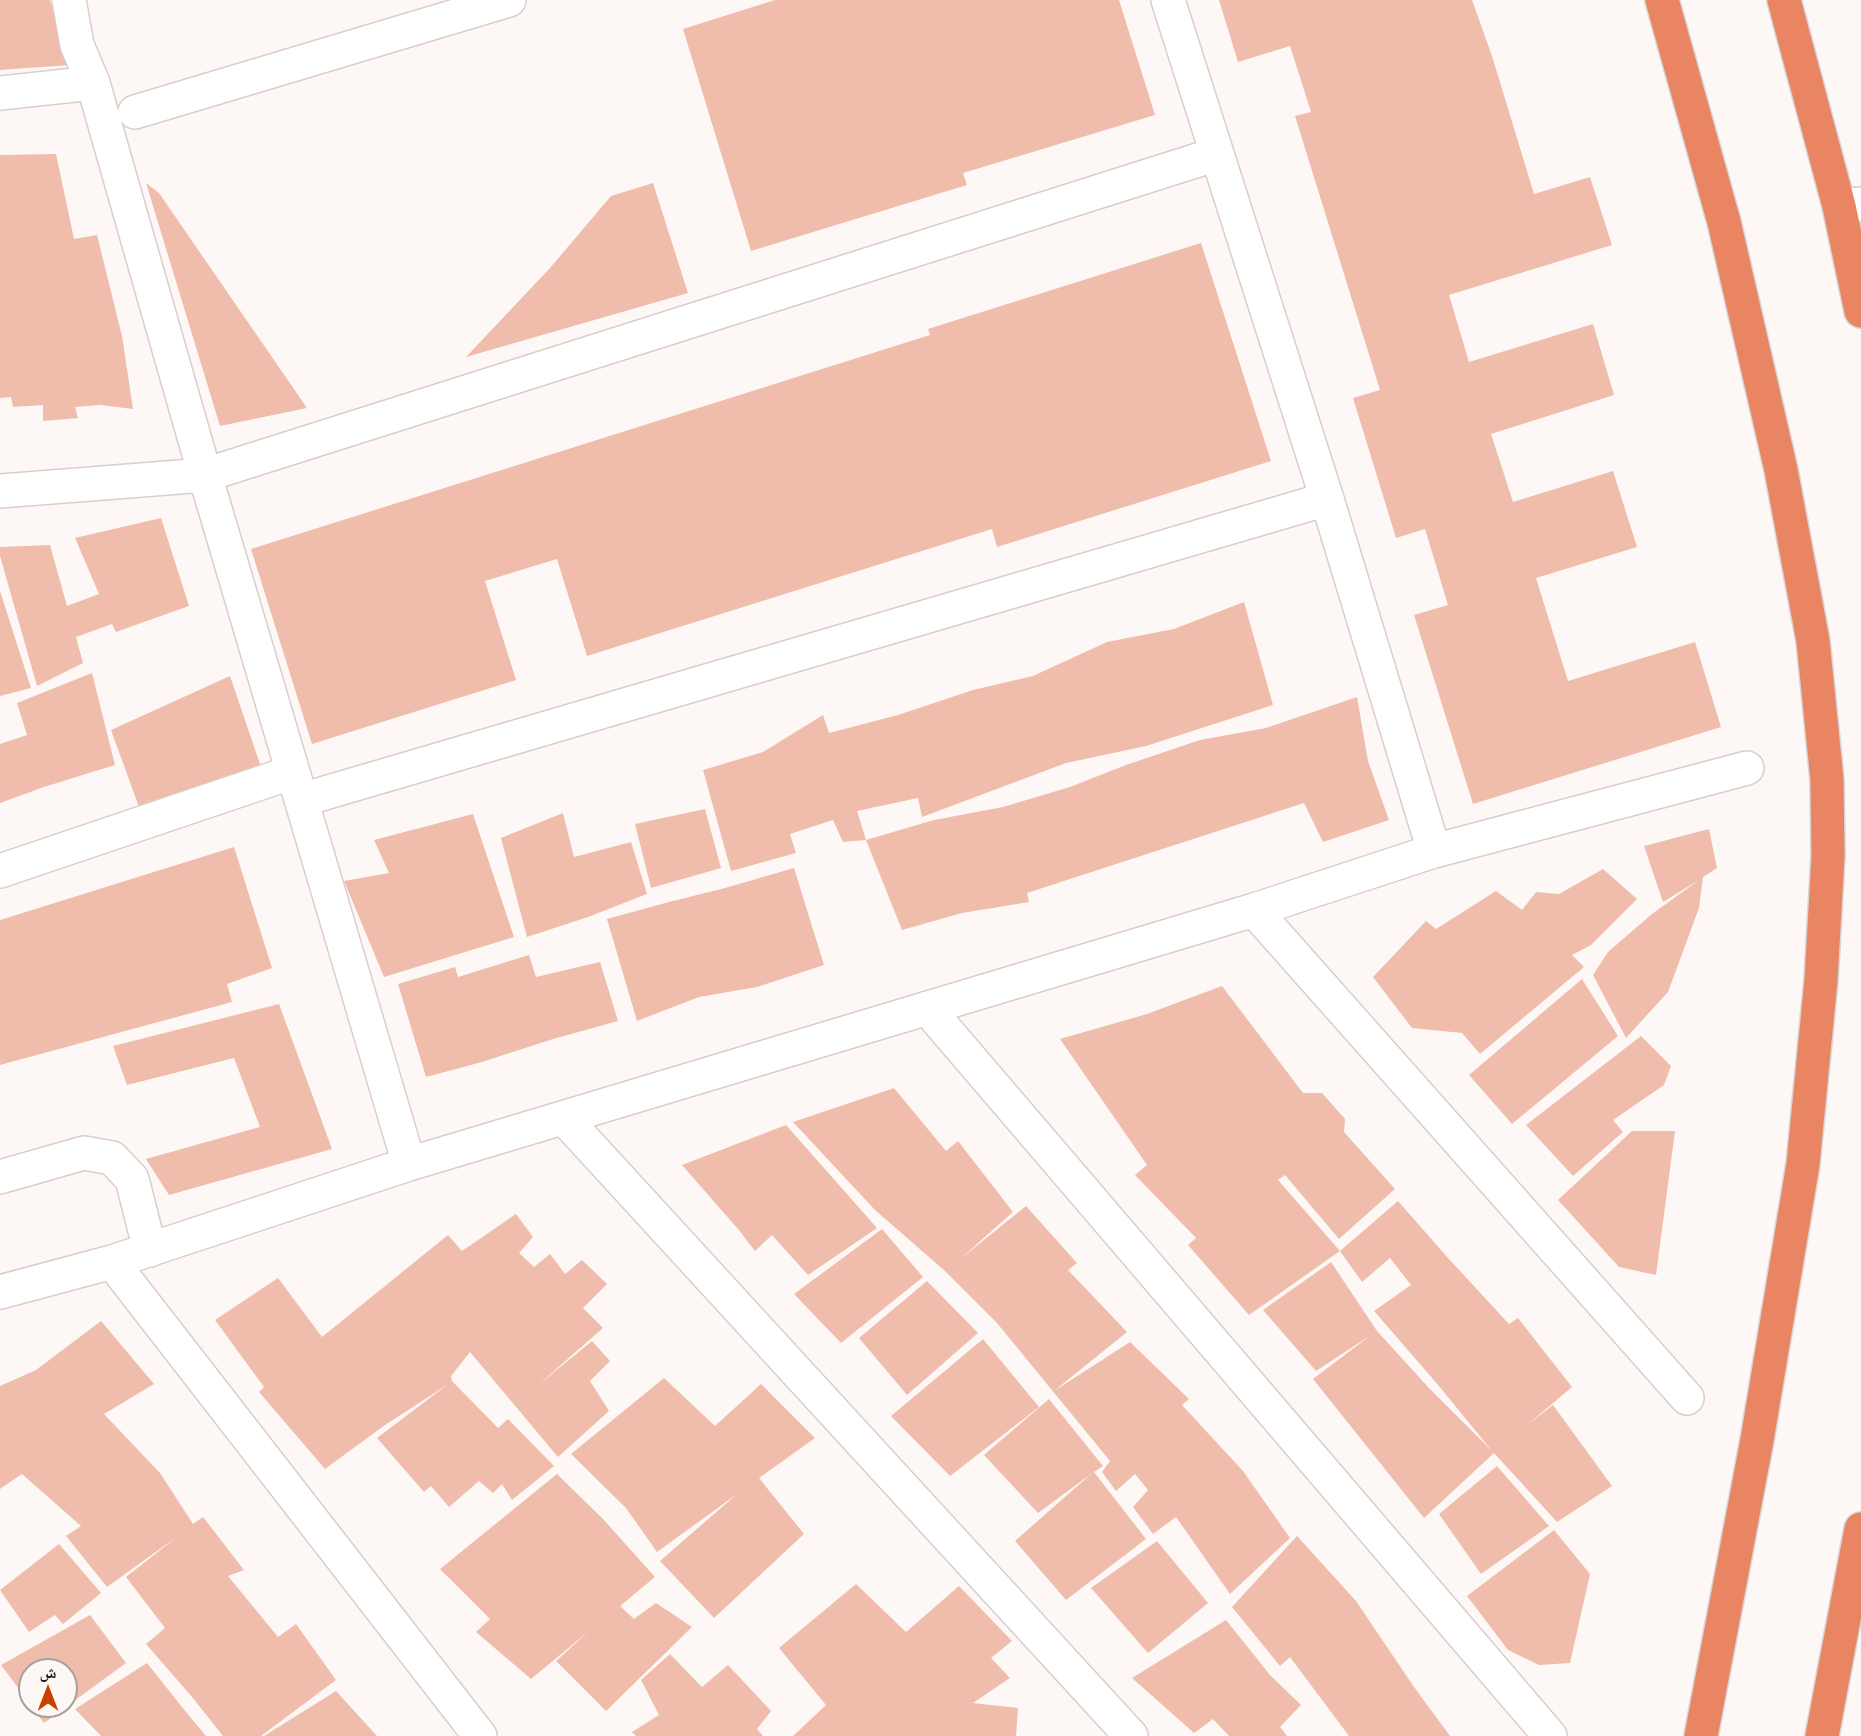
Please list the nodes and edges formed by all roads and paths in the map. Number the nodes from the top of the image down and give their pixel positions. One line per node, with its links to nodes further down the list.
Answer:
1 (69, 0): 6 (street)
2 (509, 0): 8 (street)
3 (1168, 0): 9 (street)
4 (1662, 0): 32 (highway)
5 (1784, 0): 10 (highway)
6 (93, 83): 7 (street); 12 (street)
7 (0, 93)
8 (135, 112)
9 (1217, 154): 12 (street); 14 (street)
10 (1850, 205): 11 (highway)
11 (1861, 311)
12 (205, 475): 13 (street); 16 (street)
13 (0, 491)
14 (1327, 499): 16 (street); 17 (street)
15 (1747, 768): 17 (street)
16 (297, 786): 18 (street); 22 (street)
17 (1434, 851): 19 (street)
18 (0, 871)
19 (1254, 909): 20 (street); 27 (street)
20 (927, 1008): 21 (street); 31 (street)
21 (564, 1118): 22 (street); 29 (street)
22 (409, 1164): 24 (street)
23 (0, 1177): 24 (street)
24 (150, 1250): 25 (street)
25 (112, 1262): 26 (street); 30 (street)
26 (0, 1292)
27 (1687, 1398)
28 (1861, 1528): 33 (highway)
29 (1121, 1733)
30 (480, 1736)
31 (1550, 1736)
32 (1701, 1736)
33 (1822, 1736)

